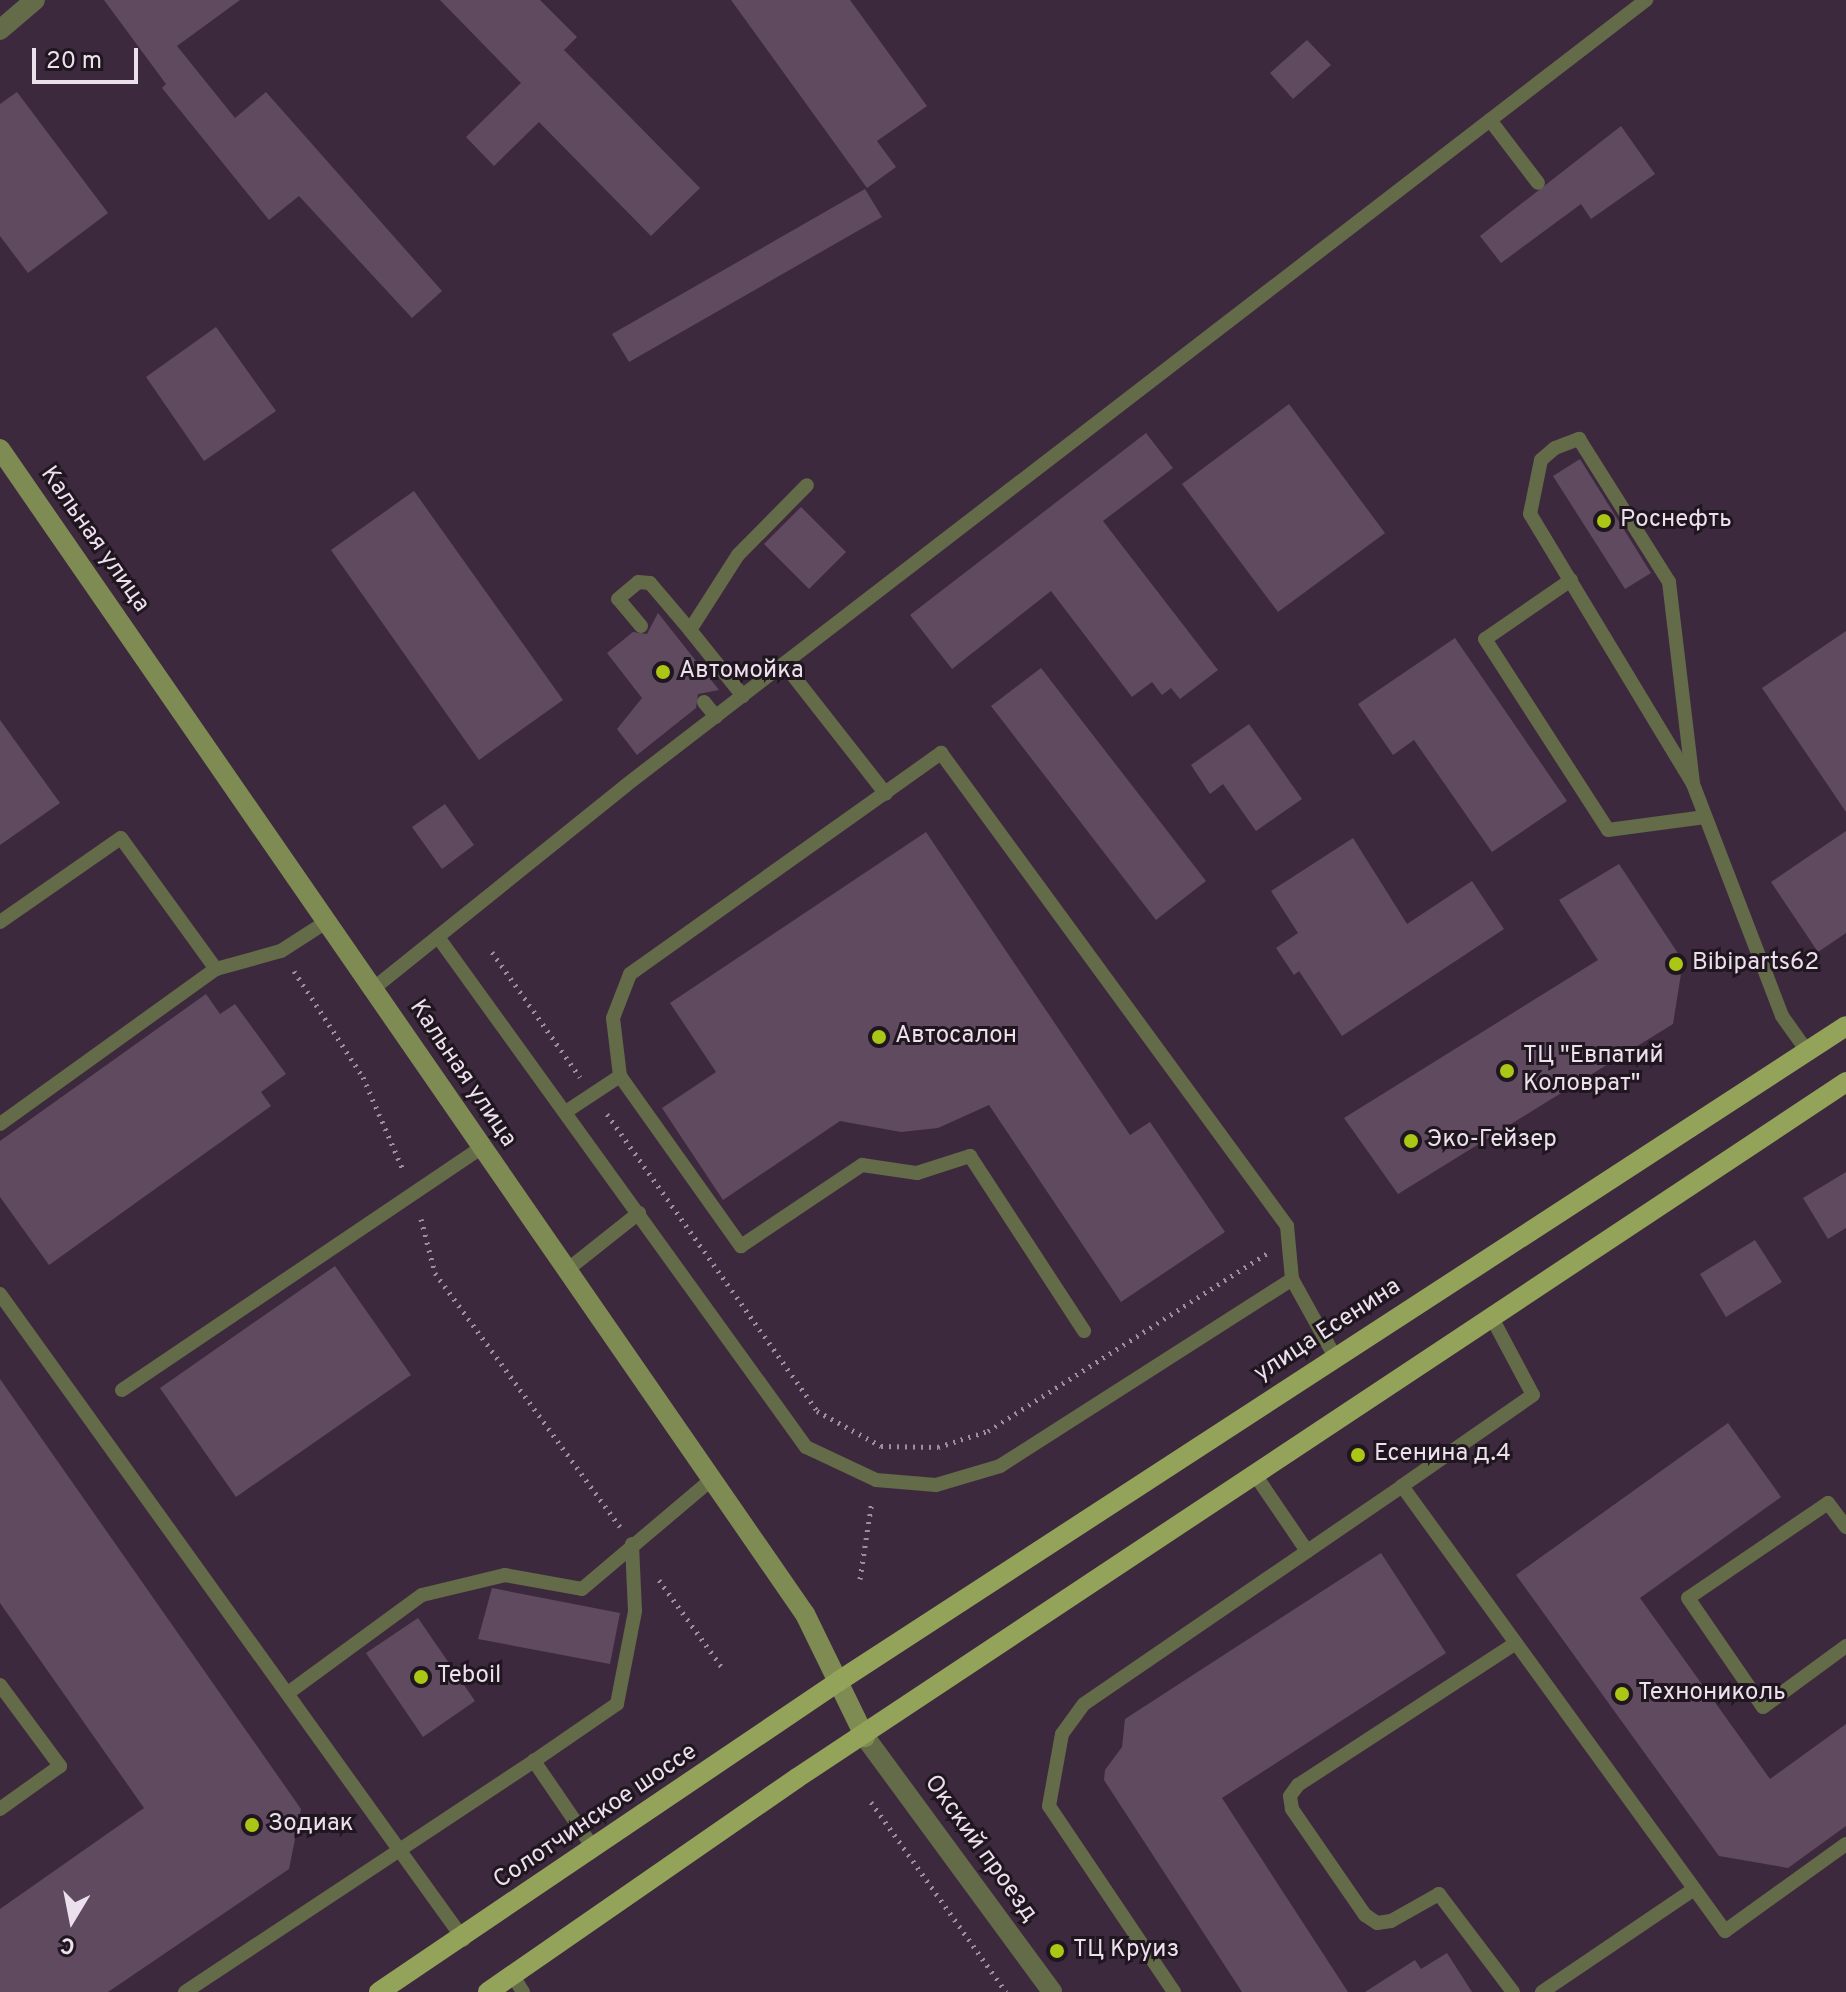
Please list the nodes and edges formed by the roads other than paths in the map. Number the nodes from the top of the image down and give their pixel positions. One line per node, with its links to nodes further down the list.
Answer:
1 (35, 0): 3 (street)
2 (1646, 0): 4 (lane)
3 (0, 30)
4 (1490, 120): 5 (lane); 11 (lane)
5 (1538, 183)
6 (0, 449): 19 (street, Кальная улица)
7 (807, 485): 10 (lane)
8 (1571, 580): 15 (lane); 15 (lane); 17 (lane)
9 (641, 626): 10 (lane)
10 (690, 630): 12 (lane)
11 (784, 664): 12 (lane); 16 (lane)
12 (743, 696): 14 (lane)
13 (704, 702): 14 (lane)
14 (716, 717): 20 (lane)
15 (1693, 784): 17 (lane)
16 (886, 794): 25 (lane); 32 (lane)
17 (1705, 817): 24 (lane)
18 (0, 922): 21 (lane)
19 (326, 922): 21 (lane); 22 (street, Кальная улица)
20 (438, 937): 22 (lane); 27 (lane)
21 (216, 969): 28 (lane)
22 (374, 988): 29 (street, Кальная улица)
23 (1846, 1026): 24 (main road, улица Есенина)
24 (1807, 1051): 36 (main road, улица Есенина)
25 (620, 1076): 27 (lane); 35 (lane)
26 (1846, 1082): 34 (main road)
27 (567, 1111): 30 (lane)
28 (0, 1124)
29 (481, 1148): 31 (street, Кальная улица); 37 (lane)
30 (639, 1213): 31 (lane); 32 (lane)
31 (567, 1270): 39 (street, Кальная улица)
32 (1292, 1279): 36 (lane)
33 (0, 1294): 48 (lane)
34 (1492, 1318): 38 (main road); 40 (lane)
35 (1084, 1331)
36 (1335, 1357): 46 (main road, улица Есенина)
37 (122, 1390)
38 (1256, 1476): 43 (lane); 49 (main road)
39 (711, 1480): 42 (lane); 46 (street, Кальная улица)
40 (1402, 1486): 43 (lane); 44 (lane)
41 (1846, 1527): 45 (lane)
42 (632, 1544): 48 (lane); 50 (lane)
43 (1307, 1551): 62 (lane)
44 (1516, 1643): 55 (lane); 63 (lane)
45 (1846, 1646)
46 (839, 1681): 49 (street, Кальная улица); 54 (main road, Солотчинское шоссе)
47 (0, 1685): 51 (lane)
48 (288, 1693): 53 (lane)
49 (865, 1737): 57 (main road); 61 (street, Окский проезд)
50 (534, 1761): 53 (lane); 54 (lane)
51 (0, 1809)
52 (1846, 1844): 55 (lane)
53 (402, 1849): 56 (lane); 58 (lane)
54 (594, 1849): 56 (main road, Солотчинское шоссе)
55 (1694, 1889): 64 (lane)
56 (464, 1940): 59 (main road, Солотчинское шоссе)
57 (518, 1984): 60 (main road)
58 (185, 1992)
59 (379, 1992)
60 (488, 1992)
61 (1052, 1992)
62 (1174, 1992)
63 (1513, 1992)
64 (1542, 1992)

